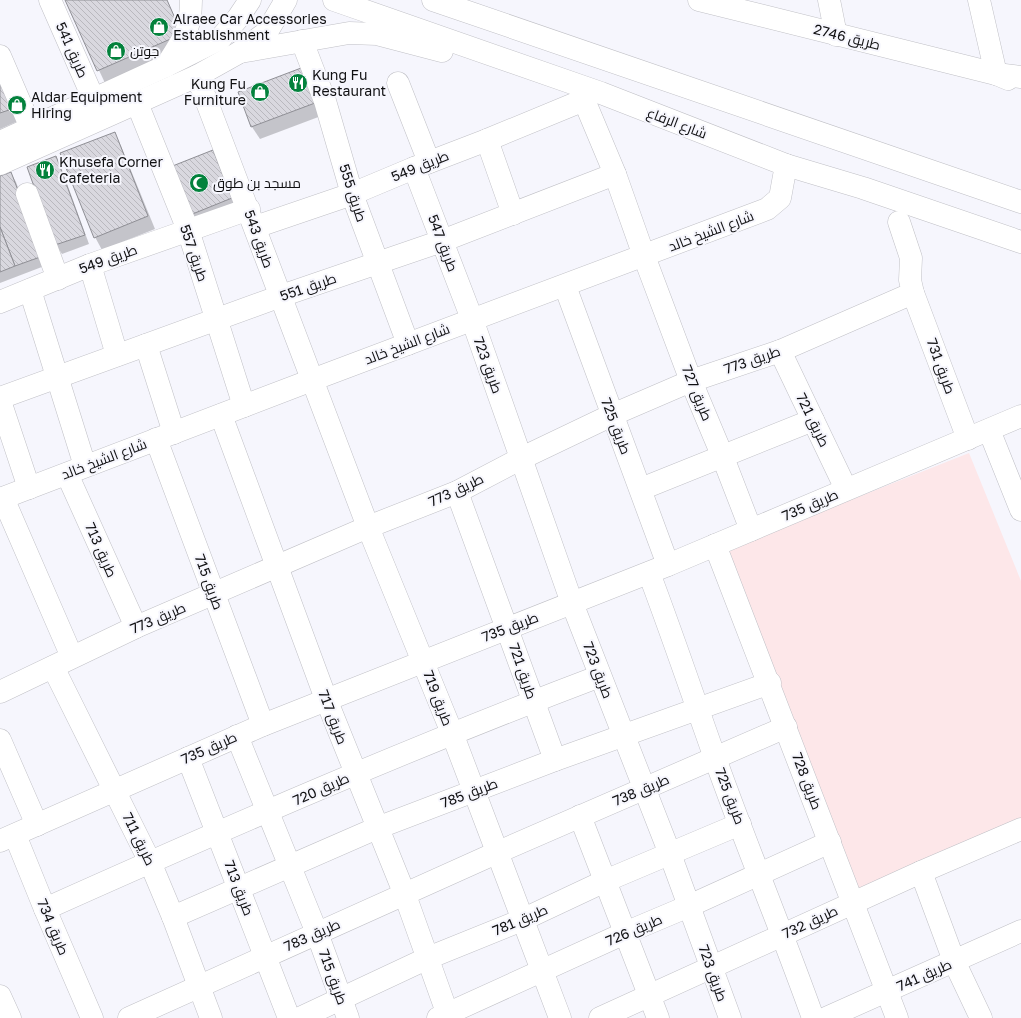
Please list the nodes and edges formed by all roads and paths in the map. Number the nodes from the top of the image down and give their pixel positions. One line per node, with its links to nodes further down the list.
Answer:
1 (50, 0): 21 (street, طريق 541)
2 (191, 0): 15 (street)
3 (250, 0): 15 (street)
4 (286, 0): 12 (street)
5 (334, 0): 14 (street, شارع الرفاع)
6 (433, 0): 33 (street)
7 (699, 0): 10 (street, طريق 2746)
8 (829, 0): 10 (street)
9 (979, 0): 16 (street)
10 (836, 35): 16 (street, طريق 2746)
11 (302, 41): 12 (street); 14 (street); 32 (street, طريق 555)
12 (240, 52): 17 (street)
13 (0, 56): 24 (street)
14 (508, 60): 28 (street, شارع الرفاع)
15 (166, 66): 21 (street)
16 (996, 74): 18 (street, طريق 2746); 20 (street, طريق 2746)
17 (197, 76): 23 (street); 35 (street, طريق 543)
18 (1021, 78)
19 (398, 83): 29 (street, طريق 547)
20 (1021, 85)
21 (94, 100): 24 (street)
22 (584, 100): 25 (street, طريق 549); 30 (street, طريق 727)
23 (137, 103): 27 (street); 37 (street, طريق 557)
24 (31, 128): 26 (street)
25 (487, 140): 29 (street, طريق 549); 34 (street)
26 (0, 142)
27 (0, 164)
28 (786, 164): 39 (street, شارع الرفاع); 40 (street, شارع الشيخ خالد)
29 (422, 165): 32 (street, طريق 549); 38 (street, طريق 547)
30 (615, 174): 34 (street, طريق 551); 40 (street, طريق 727)
31 (27, 194): 43 (street)
32 (352, 194): 35 (street, طريق 549); 41 (street, طريق 555)
33 (1021, 202)
34 (512, 214): 38 (street, طريق 551)
35 (252, 218): 37 (street, طريق 549); 47 (street, طريق 543)
36 (899, 222): 46 (street, طريق 731)
37 (188, 230): 42 (street, طريق 549); 50 (street, طريق 557)
38 (442, 241): 41 (street, طريق 551); 49 (street, طريق 547)
39 (1021, 242)
40 (644, 256): 44 (street, شارع الشيخ خالد); 57 (street, طريق 727)
41 (378, 263): 47 (street, طريق 551); 51 (street, طريق 555)
42 (90, 265): 43 (street, طريق 549); 54 (street)
43 (58, 279): 45 (street, طريق 549)
44 (565, 286): 49 (street, شارع الشيخ خالد); 62 (street, طريق 725)
45 (30, 290): 48 (street, طريق 549); 55 (street, طريق 713)
46 (913, 293): 53 (street, طريق 773); 67 (street, طريق 731)
47 (281, 296): 50 (street, طريق 551); 56 (street, طريق 543)
48 (0, 302)
49 (472, 319): 51 (street, شارع الشيخ خالد); 69 (street, طريق 723)
50 (216, 320): 52 (street, طريق 551); 60 (street, طريق 557)
51 (408, 344): 56 (street, شارع الشيخ خالد)
52 (146, 345): 54 (street, طريق 551); 66 (street, طريق 715)
53 (780, 351): 57 (street, طريق 773); 64 (street, طريق 721)
54 (117, 355): 55 (street, طريق 551)
55 (57, 377): 58 (street, طريق 551); 70 (street, طريق 713)
56 (312, 380): 60 (street, شارع الشيخ خالد); 77 (street, طريق 719)
57 (691, 381): 62 (street, طريق 773); 68 (street, طريق 727)
58 (0, 398)
59 (0, 402): 71 (street)
60 (244, 406): 61 (street, شارع الشيخ خالد)
61 (221, 415): 66 (street, شارع الشيخ خالد); 80 (street, طريق 717)
62 (612, 415): 69 (street, طريق 773); 72 (street, طريق 725)
63 (1021, 416): 65 (street, طريق 735)
64 (813, 420): 68 (street); 73 (street, طريق 721)
65 (990, 430): 67 (street, طريق 735); 76 (street)
66 (165, 436): 70 (street, شارع الشيخ خالد); 82 (street, طريق 715)
67 (968, 440): 73 (street, طريق 735)
68 (722, 455): 72 (street); 78 (street, طريق 727)
69 (522, 458): 74 (street, طريق 773); 83 (street, طريق 723)
70 (76, 470): 71 (street, شارع الشيخ خالد); 84 (street, طريق 713)
71 (29, 488): 75 (street, شارع الشيخ خالد)
72 (641, 489): 81 (street, طريق 725)
73 (846, 489): 78 (street, طريق 735)
74 (457, 492): 77 (street, طريق 773); 85 (street, طريق 721)
75 (2, 498): 86 (street)
76 (1021, 510)
77 (368, 527): 80 (street, طريق 773); 87 (street, طريق 719)
78 (751, 530): 79 (street, طريق 735)
79 (715, 545): 81 (street, طريق 735); 90 (street, طريق 728)
80 (277, 566): 82 (street, طريق 773); 92 (street, طريق 717)
81 (658, 569): 83 (street, طريق 735); 94 (street, طريق 725)
82 (214, 594): 84 (street, طريق 773); 95 (street, طريق 715)
83 (572, 603): 85 (street, طريق 735); 89 (street, طريق 723)
84 (136, 627): 86 (street, طريق 773)
85 (508, 628): 87 (street, طريق 735); 93 (street, طريق 721)
86 (72, 657): 88 (street, طريق 773)
87 (424, 660): 92 (street, طريق 735); 97 (street, طريق 719)
88 (52, 667): 91 (street, طريق 773); 106 (street, طريق 711)
89 (600, 676): 93 (street, طريق 720); 99 (street, طريق 723)
90 (770, 683): 94 (street, طريق 785); 96 (street, طريق 728)
91 (0, 692)
92 (326, 699): 95 (street, طريق 735); 104 (street, طريق 717)
93 (533, 702): 97 (street, طريق 720); 103 (street, طريق 721)
94 (698, 708): 99 (street, طريق 785); 102 (street, طريق 725)
95 (263, 725): 98 (street, طريق 735)
96 (786, 727): 102 (street, طريق 738); 116 (street, طريق 728)
97 (452, 733): 104 (street, طريق 720); 107 (street, طريق 719)
98 (237, 736): 101 (street, طريق 735); 108 (street, طريق 715)
99 (624, 736): 103 (street, طريق 785); 105 (street, طريق 723)
100 (0, 740): 111 (street)
101 (188, 758): 106 (street, طريق 735); 114 (street, طريق 713)
102 (715, 758): 105 (street, طريق 738); 110 (street, طريق 725)
103 (555, 760): 107 (street, طريق 785)
104 (355, 774): 108 (street, طريق 720); 112 (street, طريق 717)
105 (643, 789): 109 (street, طريق 738); 118 (street, طريق 723)
106 (115, 790): 111 (street, طريق 735); 119 (street, طريق 711)
107 (473, 792): 112 (street, طريق 785); 117 (street, طريق 719)
108 (268, 812): 114 (street, طريق 720); 120 (street, طريق 715)
109 (580, 816): 117 (street, طريق 738); 123 (street)
110 (740, 824): 118 (street, طريق 781); 122 (street, طريق 725)
111 (37, 826): 115 (street, طريق 735)
112 (377, 828): 120 (street, طريق 785); 125 (street, طريق 717)
113 (1021, 831): 121 (street, طريق 732)
114 (218, 833): 119 (street, طريق 720); 124 (street, طريق 713)
115 (8, 838): 128 (street, طريق 734)
116 (830, 842): 122 (street, طريق 726); 126 (street, طريق 728)
117 (496, 853): 125 (street, طريق 783); 130 (street, طريق 719)
118 (670, 854): 123 (street, طريق 781); 127 (street, طريق 723)
119 (150, 862): 128 (street, طريق 720); 129 (street, طريق 711)
120 (290, 867): 124 (street, طريق 785); 132 (street, طريق 715)
121 (921, 872): 126 (street, طريق 732); 137 (street)
122 (759, 873): 127 (street, طريق 726); 134 (street, طريق 725)
123 (605, 881): 130 (street, طريق 781); 133 (street)
124 (240, 888): 129 (street, طريق 785); 135 (street, طريق 713)
125 (405, 895): 132 (street, طريق 783); 136 (street, طريق 717)
126 (853, 902): 134 (street, طريق 732); 141 (street, طريق 728)
127 (689, 906): 133 (street, طريق 726); 138 (street, طريق 723)
128 (45, 909): 147 (street, طريق 734)
129 (173, 917): 140 (street, طريق 711)
130 (522, 920): 136 (street, طريق 781); 139 (street, طريق 719)
131 (1021, 931): 137 (street, طريق 741)
132 (317, 933): 135 (street, طريق 783); 144 (street, طريق 715)
133 (625, 933): 139 (street, طريق 726); 143 (street)
134 (783, 934): 138 (street, طريق 732); 156 (street, طريق 725)
135 (265, 956): 140 (street, طريق 783); 150 (street, طريق 713)
136 (428, 958): 144 (street, طريق 781); 145 (street, طريق 717)
137 (954, 961): 141 (street, طريق 741); 159 (street)
138 (711, 968): 143 (street, طريق 732); 155 (street, طريق 723)
139 (541, 972): 145 (street, طريق 726); 152 (street, طريق 719)
140 (198, 986): 148 (street, طريق 783); 149 (street, طريق 711)
141 (888, 990): 157 (street, طريق 741); 158 (street, طريق 728)
142 (0, 996): 146 (street)
143 (649, 996): 153 (street, طريق 732); 154 (street)
144 (344, 1009): 151 (street, طريق 781)
145 (445, 1016)
146 (10, 1018)
147 (92, 1018)
148 (129, 1018)
149 (211, 1018)
150 (289, 1018)
151 (300, 1018)
152 (560, 1018)
153 (600, 1018)
154 (658, 1018)
155 (730, 1018)
156 (813, 1018)
157 (826, 1018)
158 (898, 1018)
159 (980, 1018)

